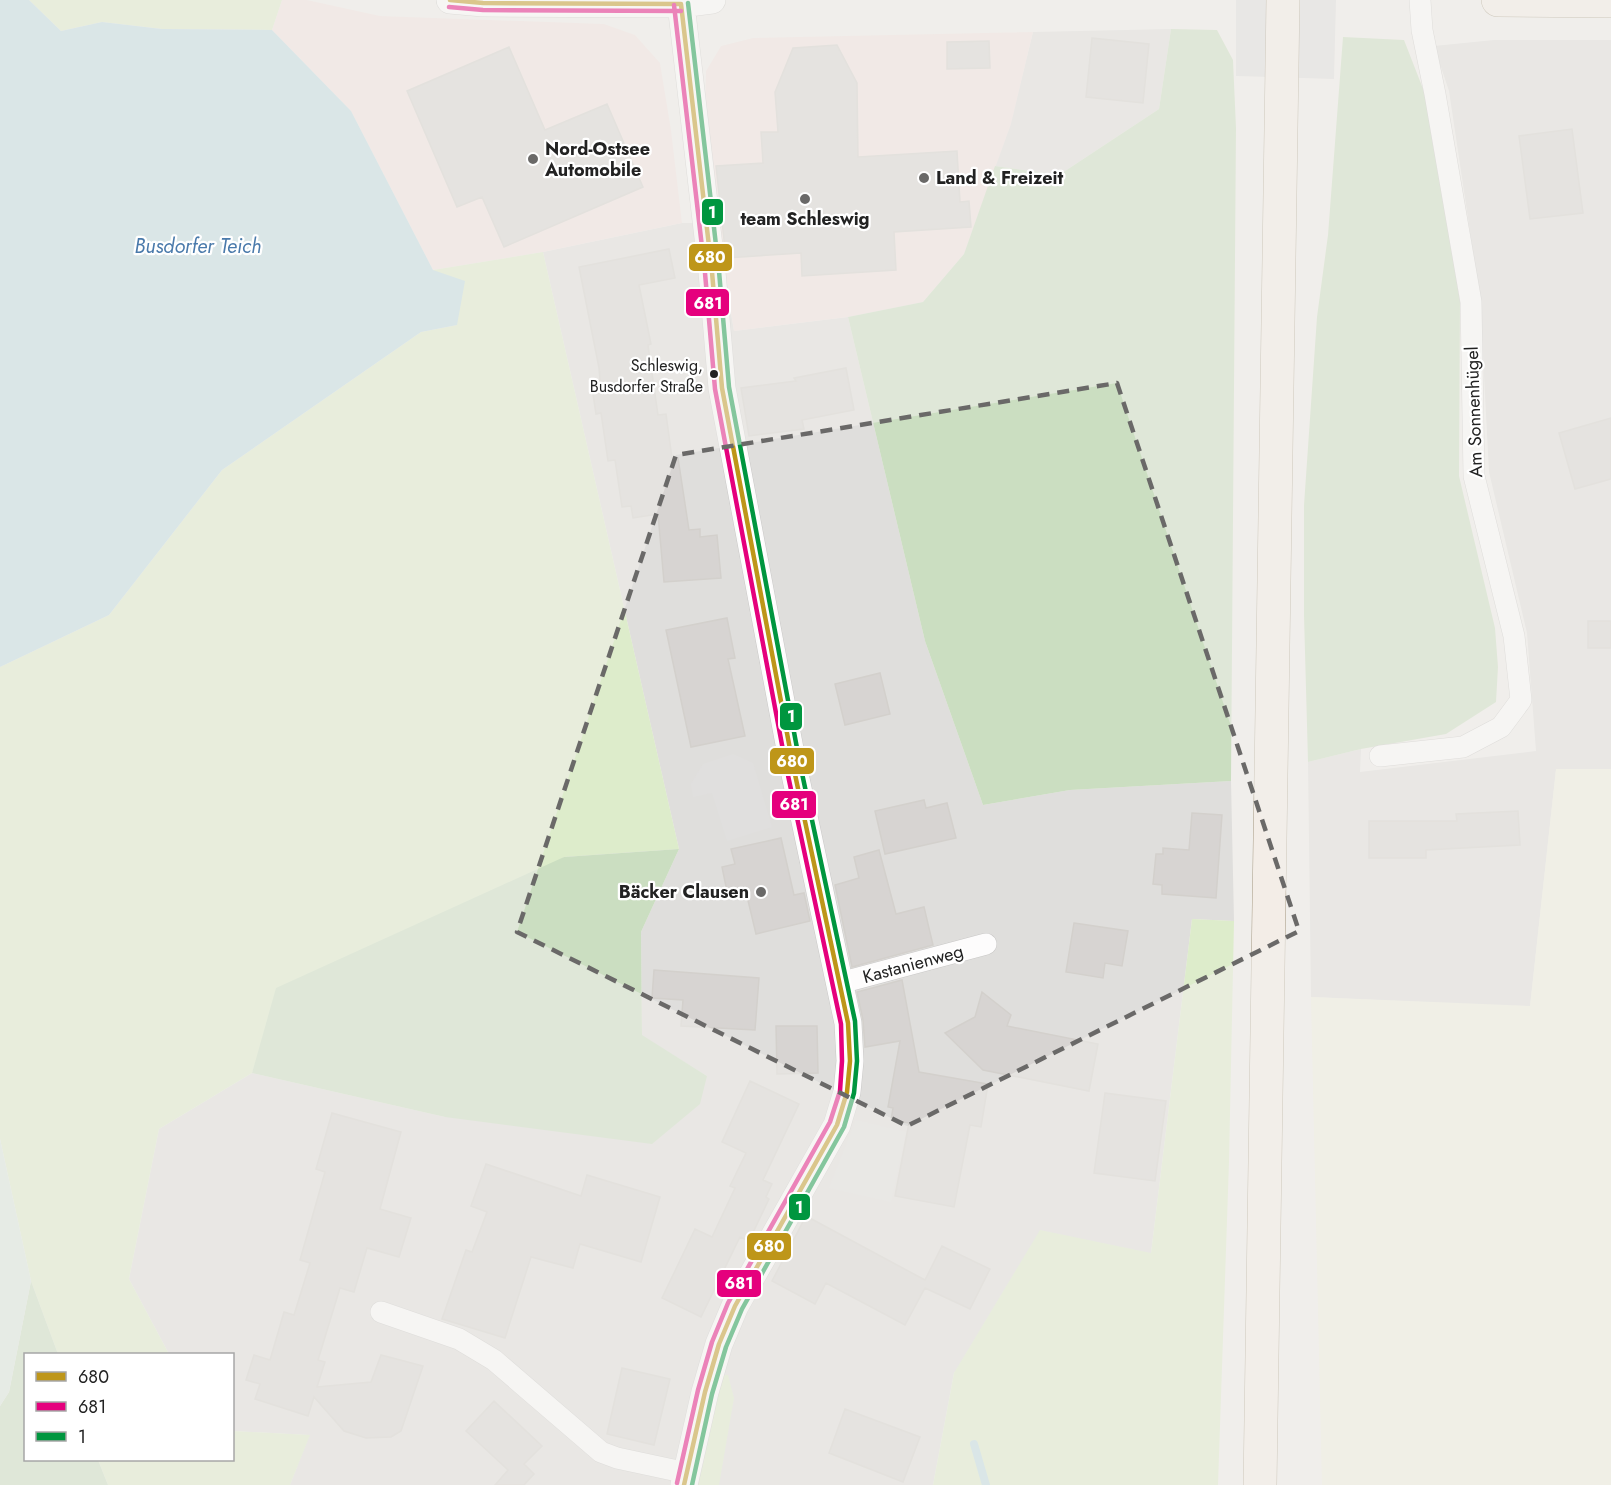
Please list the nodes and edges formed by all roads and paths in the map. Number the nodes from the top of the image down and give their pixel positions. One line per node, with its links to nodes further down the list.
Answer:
1 (450, 0): 8 (street)
2 (712, 0): 8 (street)
3 (1283, 0): 14 (main road)
4 (1420, 0): 9 (street, Am Sonnenhügel)
5 (1498, 0): 6 (main road)
6 (1527, 1): 7 (main road)
7 (1611, 1)
8 (681, 4): 11 (street)
9 (1380, 756)
10 (986, 944): 11 (street, Kastanienweg)
11 (840, 983): 13 (street)
12 (381, 1312): 13 (street)
13 (686, 1479)
14 (1260, 1485)

